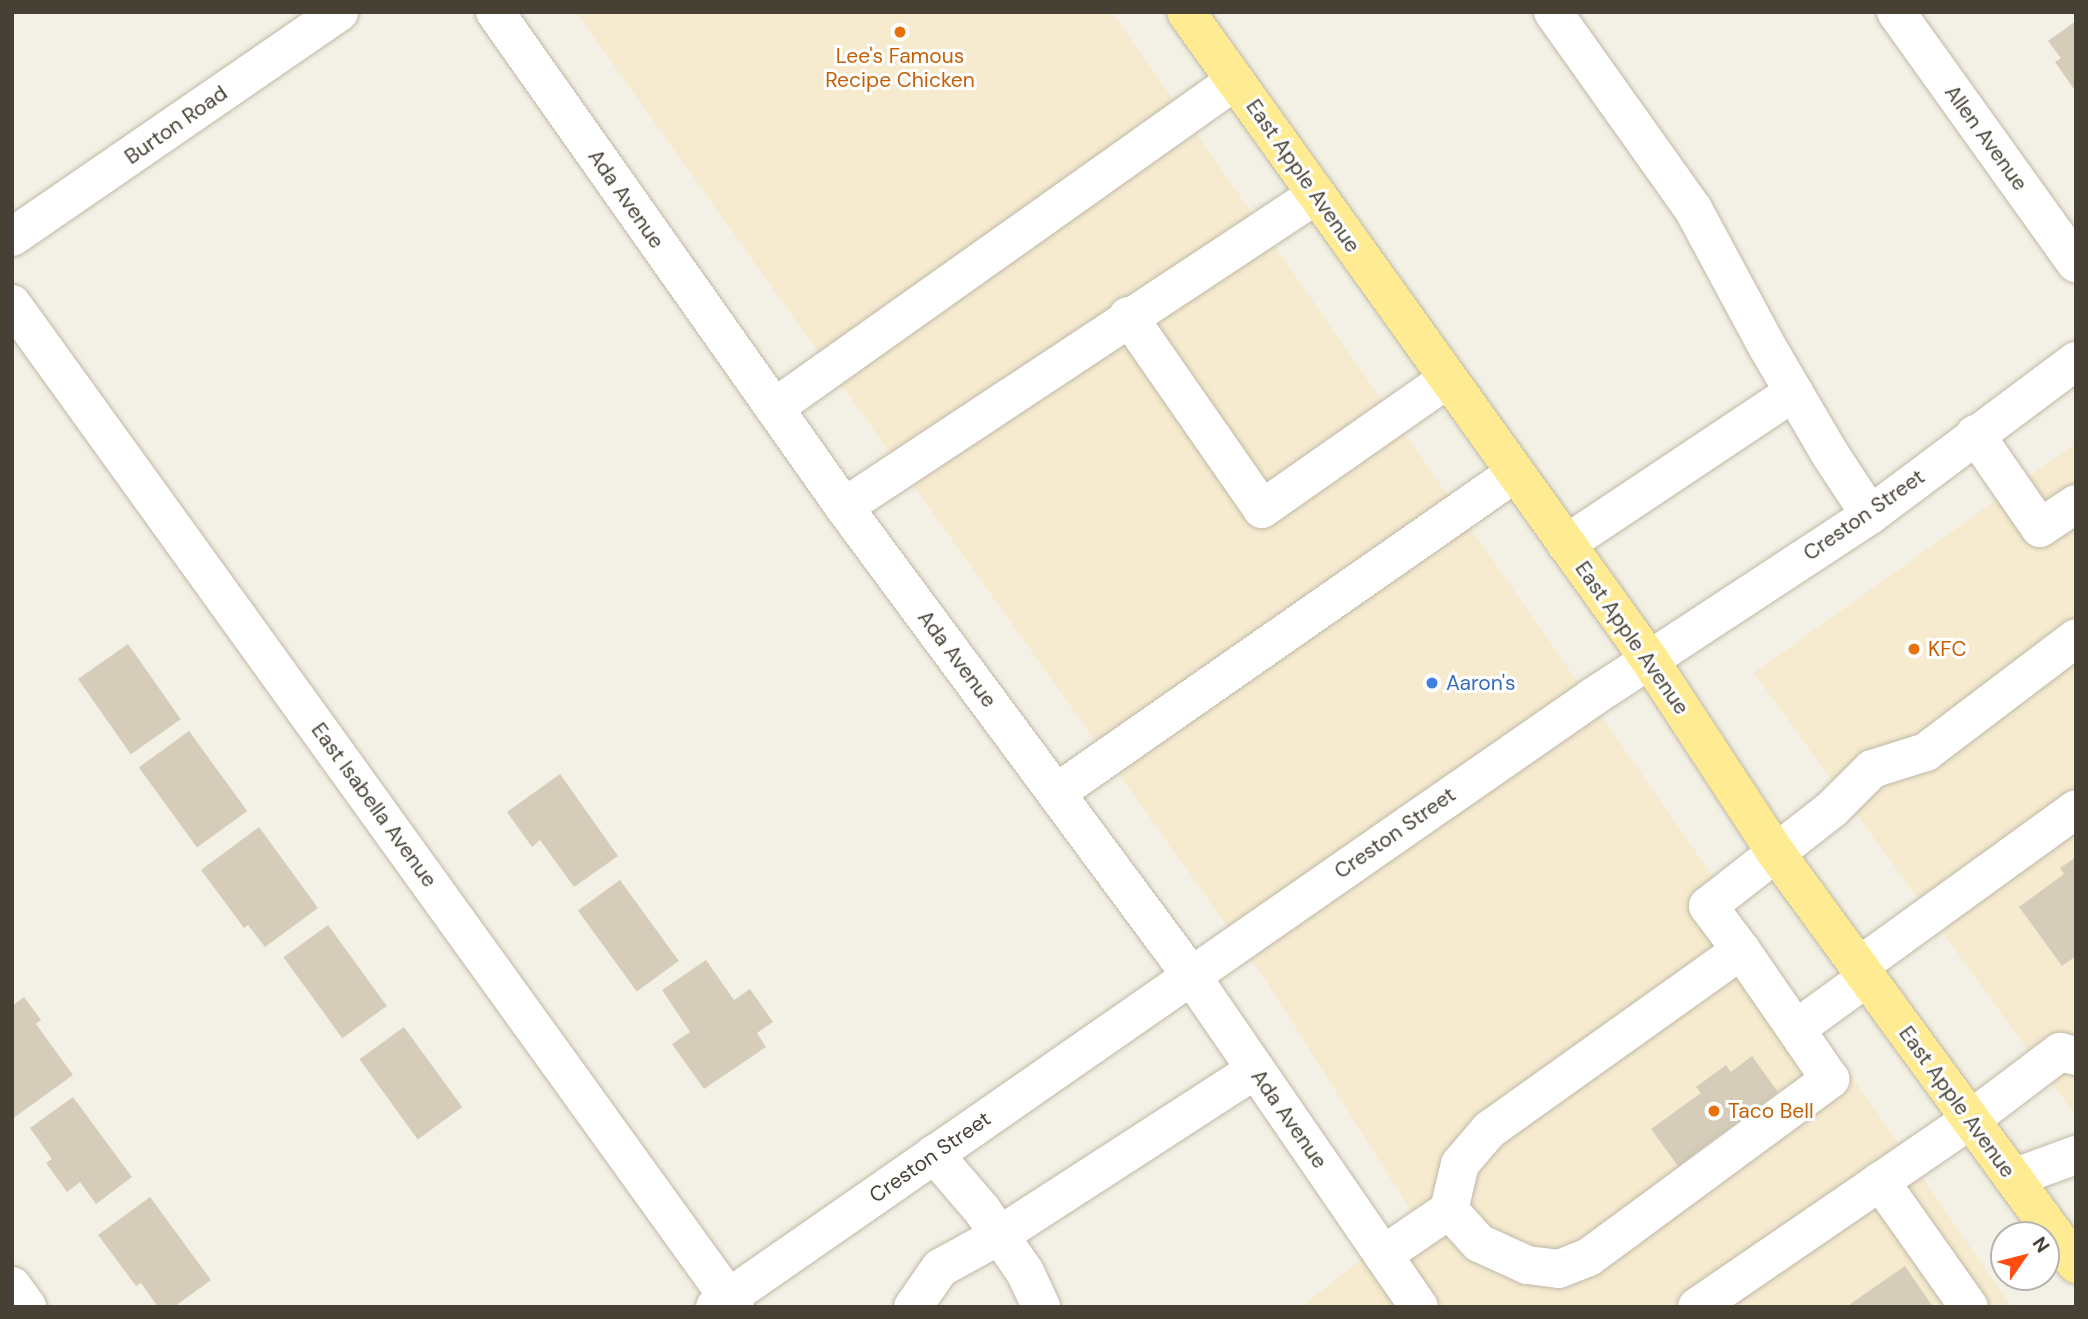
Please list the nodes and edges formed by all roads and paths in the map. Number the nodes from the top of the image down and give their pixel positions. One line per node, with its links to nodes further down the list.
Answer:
1 (339, 12): 8 (street, Burton Road)
2 (495, 12): 15 (street, Ada Avenue)
3 (1553, 12): 14 (street)
4 (1896, 12): 9 (street, Allen Avenue)
5 (1193, 15): 6 (main road, East Apple Avenue)
6 (1235, 81): 7 (main road, East Apple Avenue); 15 (street)
7 (1316, 195): 11 (street); 13 (main road, East Apple Avenue)
8 (12, 237)
9 (2076, 263)
10 (12, 304): 43 (street, East Isabella Avenue)
11 (1128, 316): 13 (street); 19 (street)
12 (2076, 361): 16 (street, Creston Street)
13 (1448, 379): 17 (main road, East Apple Avenue)
14 (1794, 392): 20 (street); 21 (street)
15 (774, 408): 19 (street, Ada Avenue)
16 (1975, 434): 18 (street); 20 (street, Creston Street)
17 (1515, 473): 21 (main road, East Apple Avenue); 24 (street)
18 (2076, 504)
19 (844, 507): 24 (street, Ada Avenue)
20 (1870, 515): 23 (street, Creston Street)
21 (1566, 544): 23 (main road, East Apple Avenue)
22 (2076, 638): 26 (street)
23 (1648, 659): 26 (main road, East Apple Avenue); 29 (street, Creston Street)
24 (1056, 793): 29 (street, Ada Avenue)
25 (2076, 809): 28 (street)
26 (1776, 853): 27 (street); 28 (main road, East Apple Avenue)
27 (1741, 950): 30 (street); 38 (street)
28 (1862, 972): 30 (street); 33 (main road, East Apple Avenue)
29 (1189, 974): 32 (street, Ada Avenue); 34 (street, Creston Street)
30 (1796, 1029): 38 (street)
31 (2071, 1050): 33 (street)
32 (1255, 1070): 39 (street); 40 (street, Ada Avenue)
33 (1970, 1119): 36 (main road, East Apple Avenue); 37 (street)
34 (934, 1154): 39 (street); 43 (street, Creston Street)
35 (2076, 1155): 36 (street)
36 (2012, 1178): 41 (main road, East Apple Avenue)
37 (1880, 1181): 48 (street); 49 (street)
38 (1448, 1210): 40 (street)
39 (1000, 1235): 45 (street); 46 (street)
40 (1383, 1255): 47 (street, Ada Avenue)
41 (2076, 1264)
42 (12, 1286): 44 (street)
43 (726, 1304)
44 (27, 1307)
45 (913, 1307)
46 (1041, 1307)
47 (1419, 1307)
48 (1697, 1307)
49 (1969, 1307)

